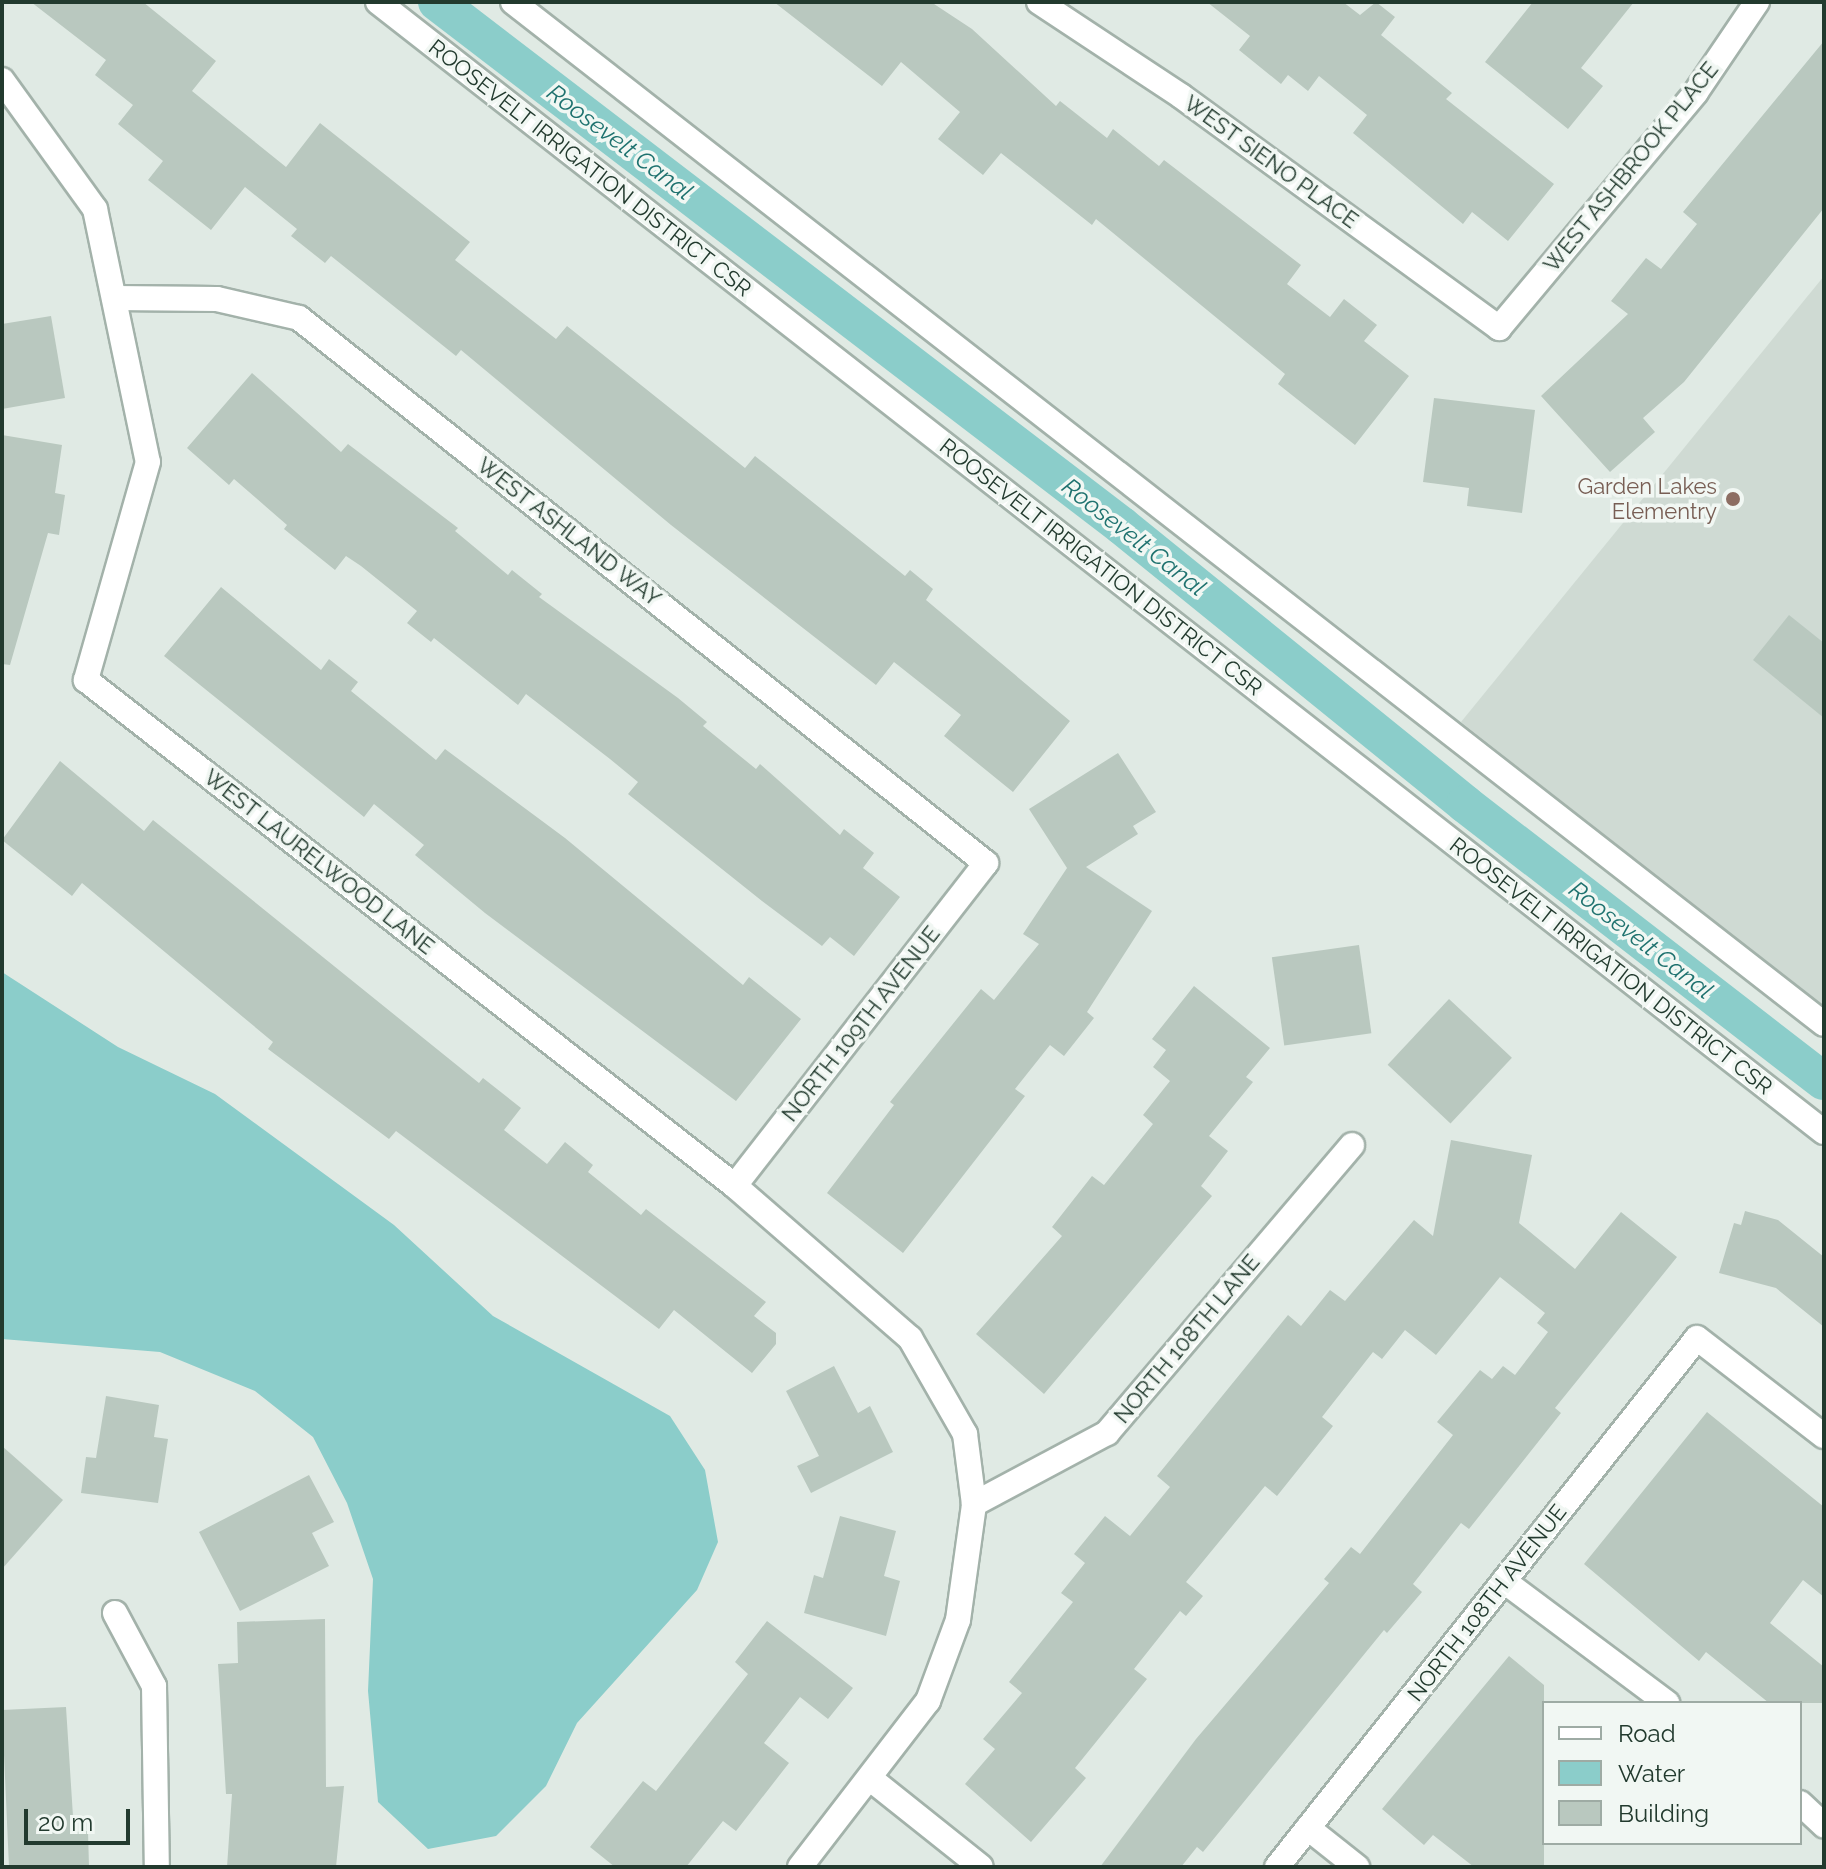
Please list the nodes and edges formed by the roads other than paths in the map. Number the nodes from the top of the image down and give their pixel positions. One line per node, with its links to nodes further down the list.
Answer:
1 (378, 2): 10 (street, ROOSEVELT IRRIGATION DISTRICT CSR)
2 (513, 2): 9 (street)
3 (1039, 2): 7 (street, WEST SIENO PLACE)
4 (1757, 2): 7 (street, WEST ASHBROOK PLACE)
5 (2, 80): 6 (street, WEST LAURELWOOD LANE)
6 (114, 298): 8 (street, WEST ASHLAND WAY); 12 (street, WEST LAURELWOOD LANE)
7 (1499, 328)
8 (986, 863): 12 (street, NORTH 109TH AVENUE)
9 (1824, 1024)
10 (1824, 1132)
11 (1352, 1145): 14 (street, NORTH 108TH LANE)
12 (735, 1186): 14 (street, WEST LAURELWOOD LANE)
13 (1824, 1436): 15 (street, NORTH 108TH AVENUE)
14 (974, 1504): 18 (street)
15 (1504, 1581): 17 (street); 21 (street, NORTH 108TH AVENUE)
16 (115, 1613): 22 (street)
17 (1664, 1701)
18 (872, 1780): 23 (street); 24 (street)
19 (1802, 1805): 20 (street)
20 (1824, 1825)
21 (1308, 1828): 25 (street, NORTH 108TH AVENUE); 26 (street)
22 (157, 1867)
23 (800, 1867)
24 (981, 1867)
25 (1277, 1867)
26 (1357, 1867)

